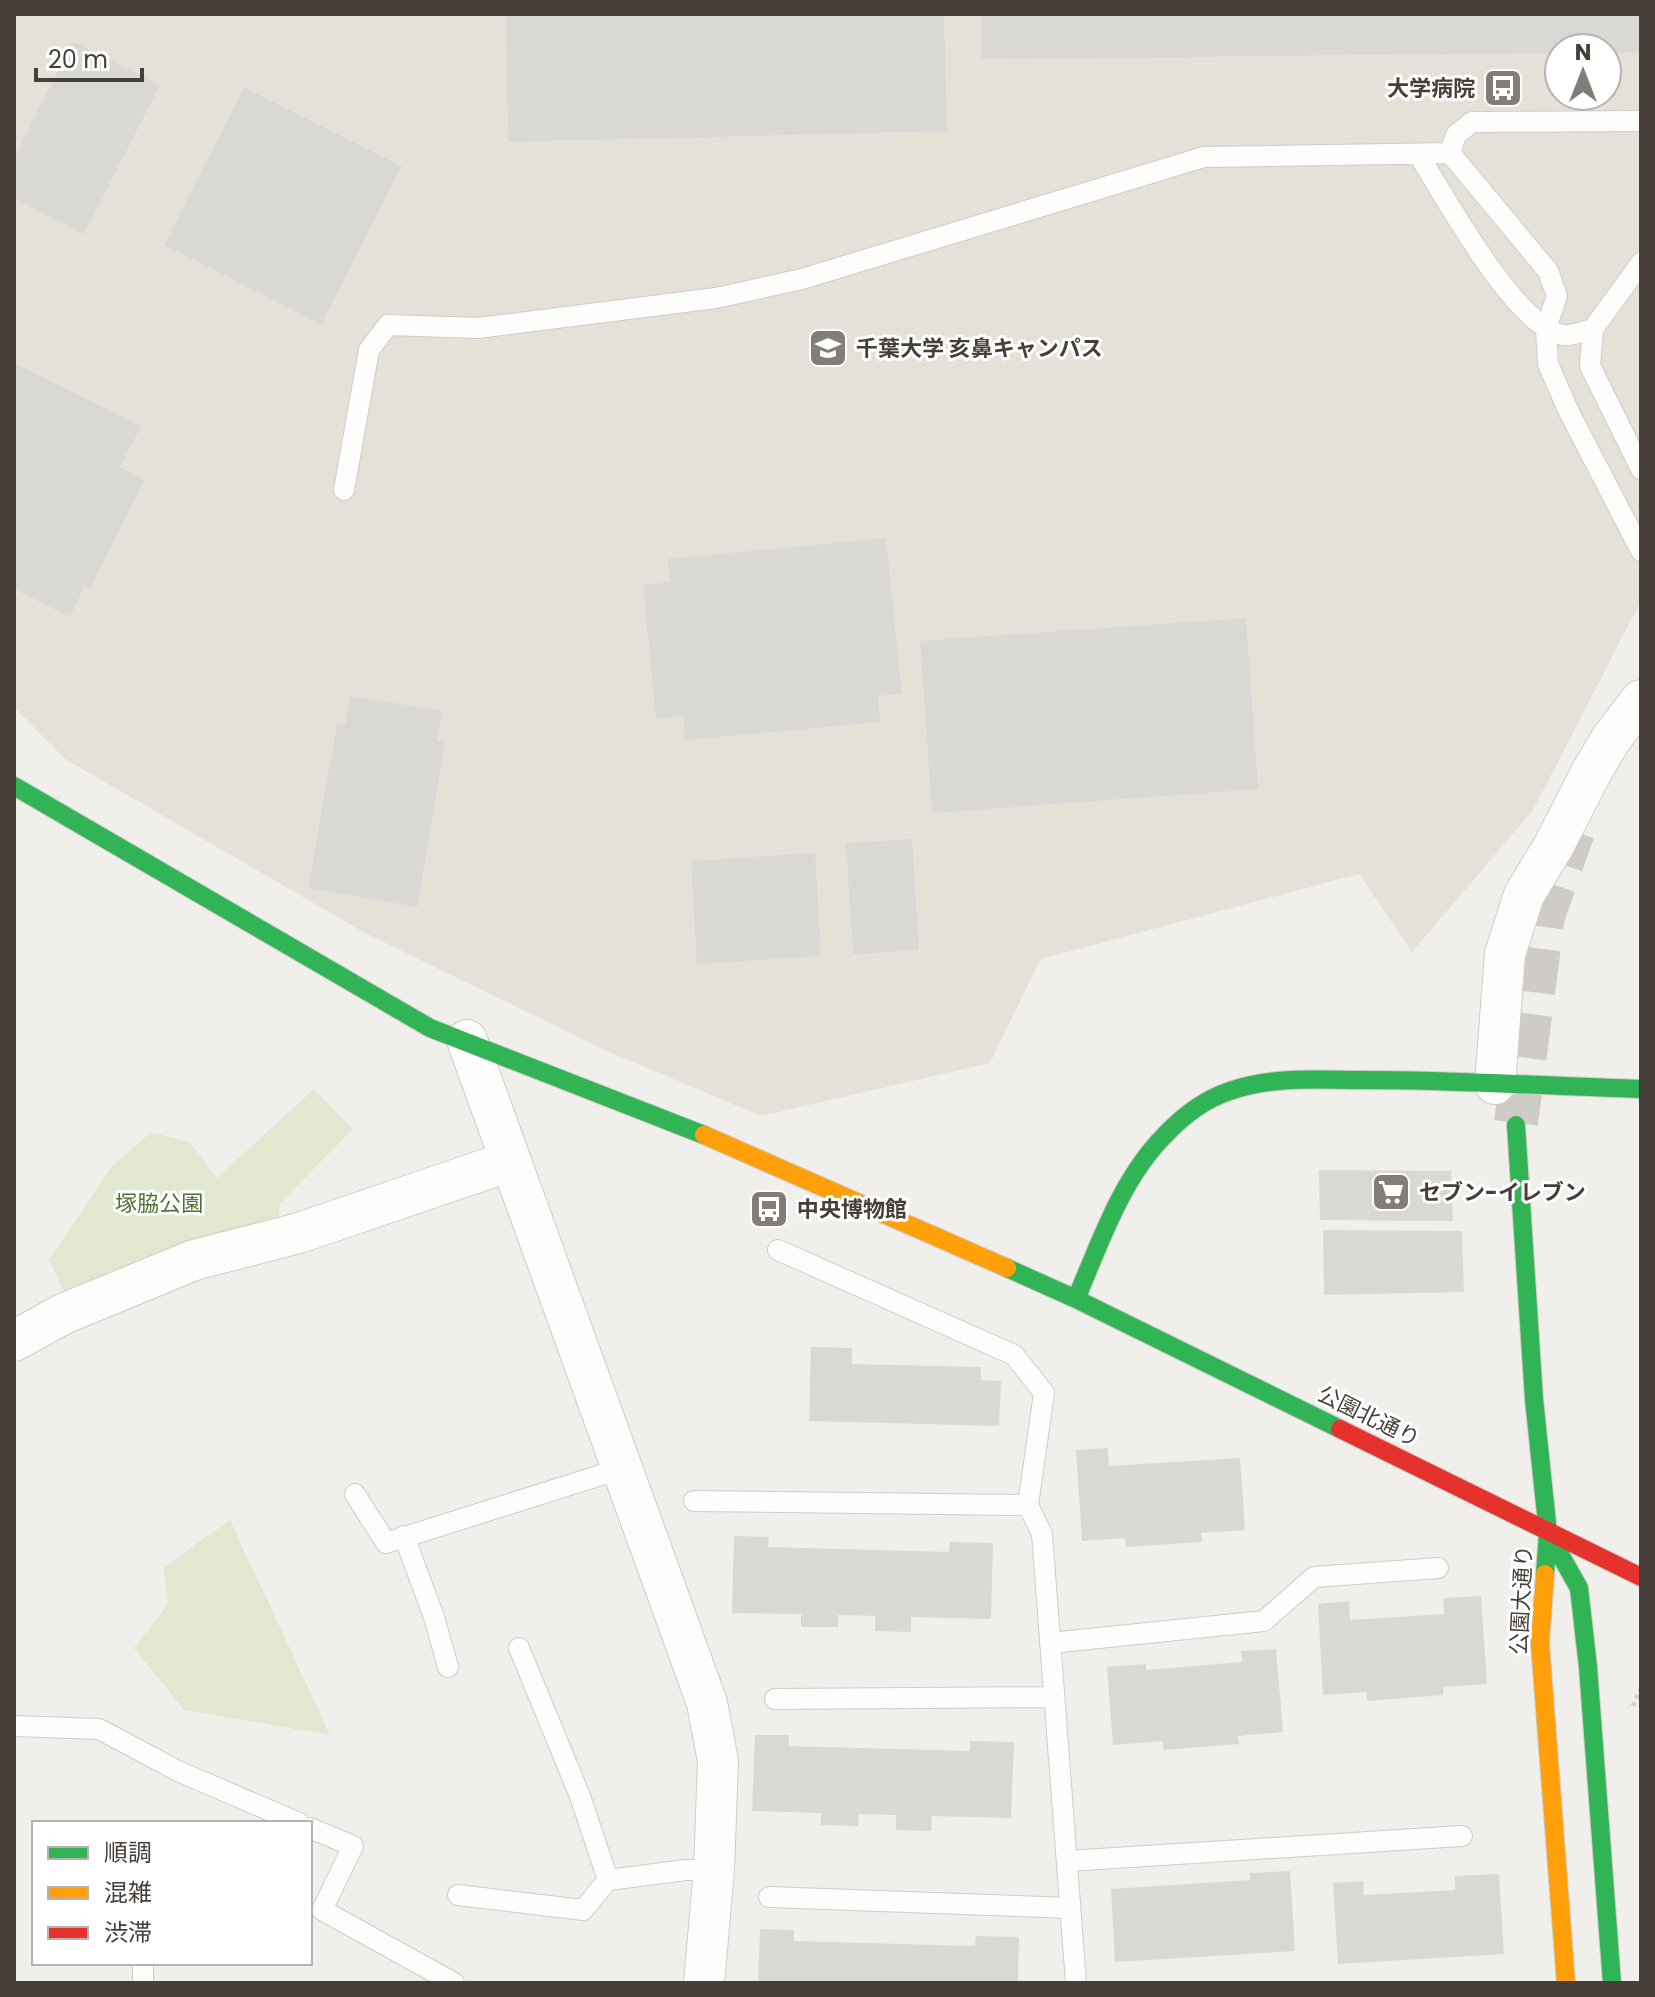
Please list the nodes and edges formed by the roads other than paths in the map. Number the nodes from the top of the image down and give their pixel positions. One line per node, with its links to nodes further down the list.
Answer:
1 (1641, 121): 2 (lane)
2 (1450, 153): 3 (lane); 5 (lane)
3 (1418, 154): 5 (lane); 8 (lane)
4 (1641, 263): 6 (lane)
5 (1546, 328): 6 (lane); 9 (lane)
6 (1593, 329): 7 (lane)
7 (1641, 469)
8 (344, 490)
9 (1641, 551)
10 (1641, 700): 13 (street)
11 (14, 786): 12 (street, 公園北通り)
12 (467, 1040): 16 (street); 18 (street, 公園北通り)
13 (1495, 1084): 14 (street); 18 (street)
14 (1641, 1089)
15 (1516, 1125): 24 (street)
16 (510, 1161): 19 (street); 20 (street)
17 (778, 1250): 23 (lane)
18 (1076, 1299): 24 (street, 公園北通り)
19 (14, 1341)
20 (623, 1468): 25 (lane); 38 (street)
21 (355, 1494): 25 (lane)
22 (694, 1501): 23 (lane)
23 (1028, 1505): 28 (lane)
24 (1548, 1533): 27 (street, 公園北通り); 46 (street, 公園大通り); 47 (street, 公園大通り)
25 (404, 1536): 30 (lane)
26 (1438, 1568): 28 (lane)
27 (1641, 1577)
28 (1050, 1643): 31 (lane)
29 (519, 1648): 39 (lane)
30 (448, 1667)
31 (1054, 1697): 32 (lane); 37 (lane)
32 (775, 1699)
33 (14, 1726): 34 (lane)
34 (294, 1821)
35 (312, 1829): 43 (lane)
36 (1462, 1836): 37 (lane)
37 (1067, 1861): 42 (lane)
38 (714, 1870): 39 (lane); 44 (street)
39 (608, 1880): 40 (lane)
40 (458, 1895)
41 (769, 1897): 42 (lane)
42 (1070, 1908): 45 (lane)
43 (454, 1983)
44 (704, 1983)
45 (1076, 1983)
46 (1566, 1983)
47 (1612, 1983)

